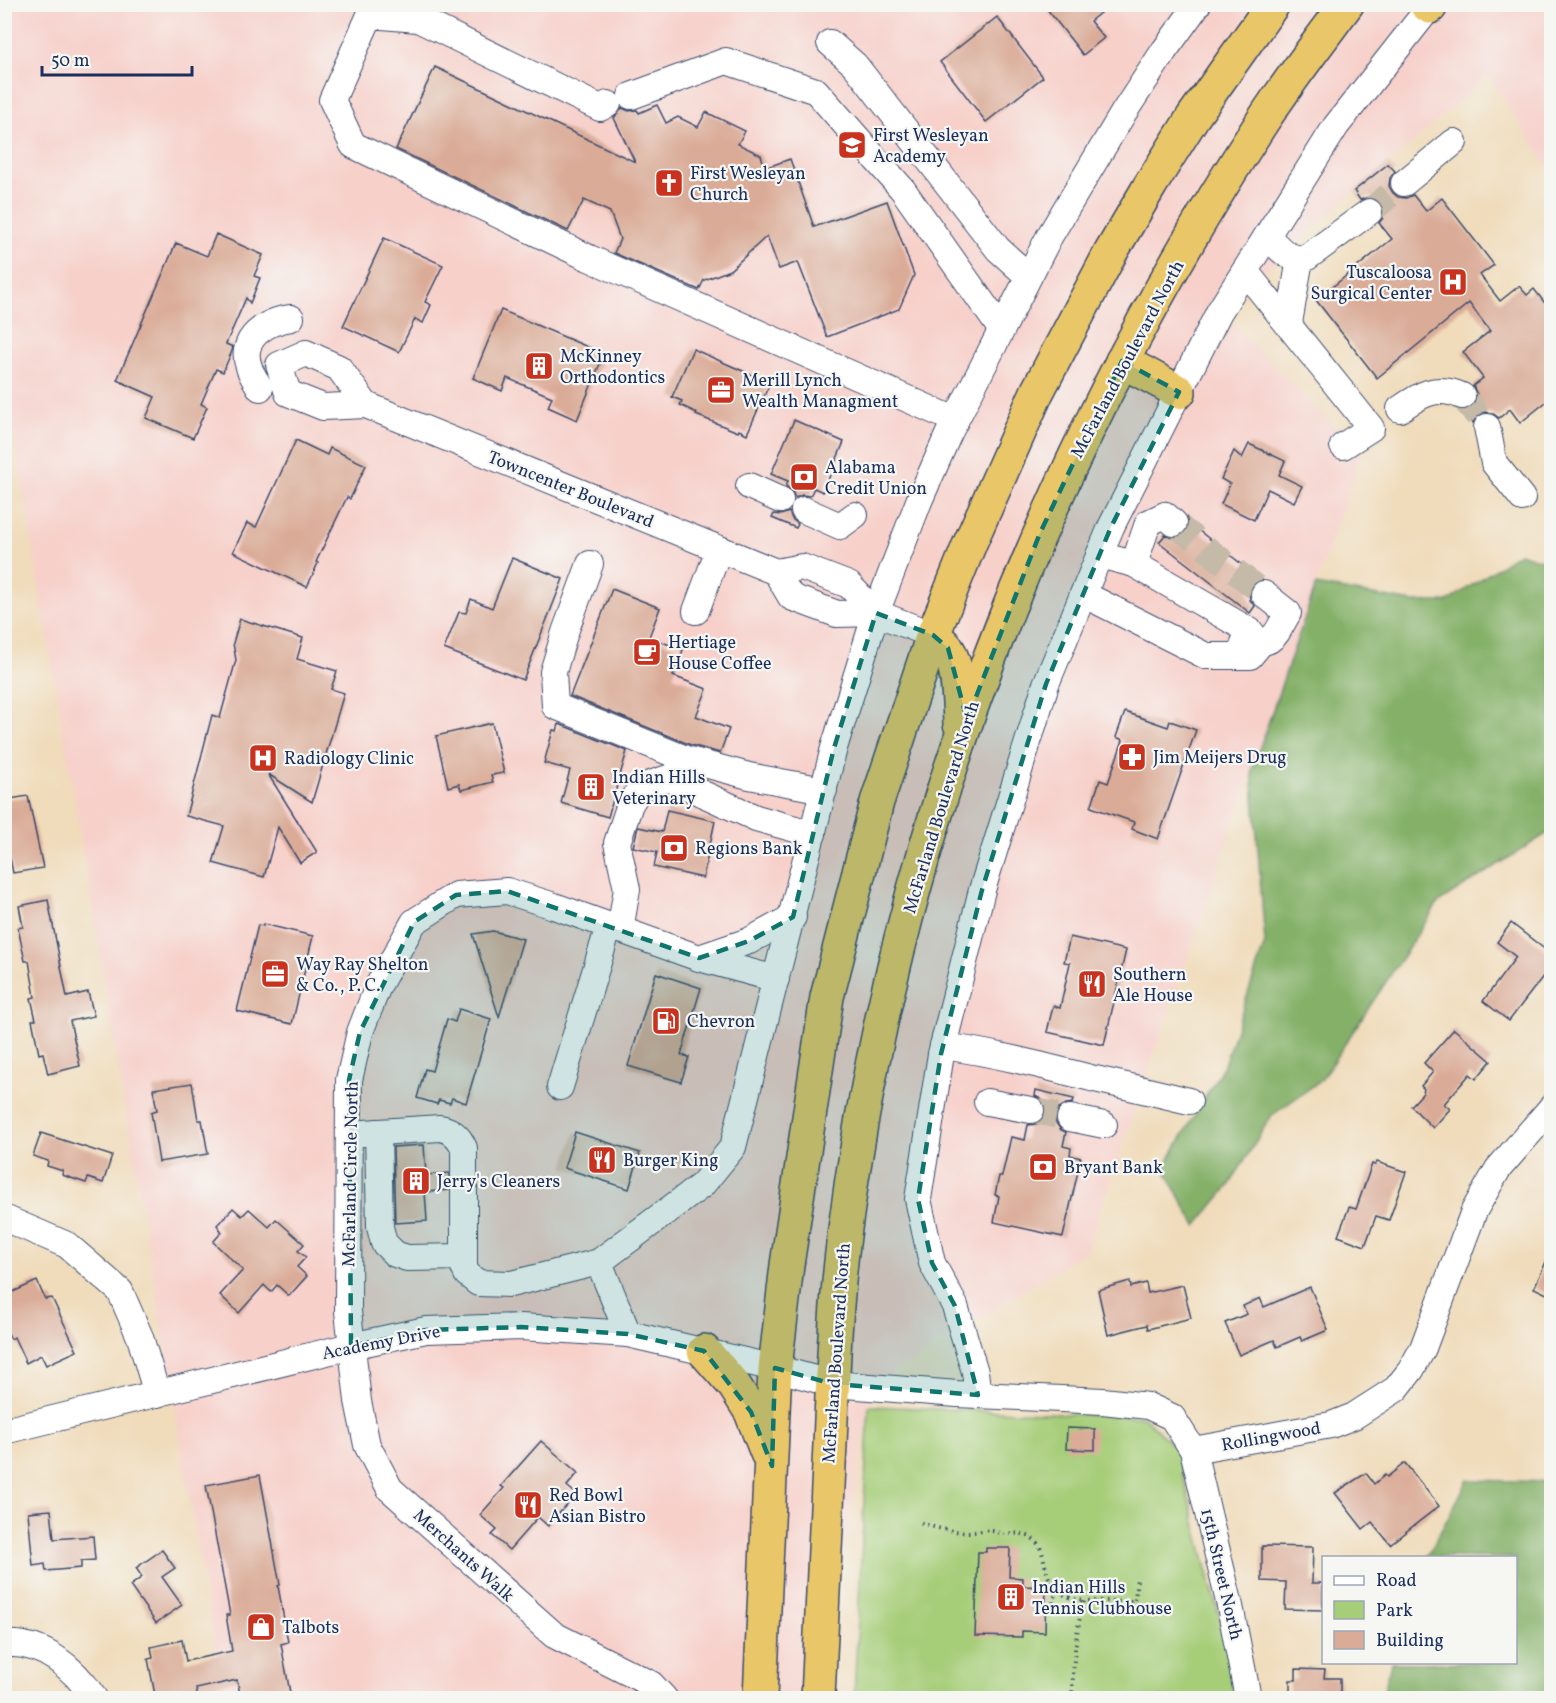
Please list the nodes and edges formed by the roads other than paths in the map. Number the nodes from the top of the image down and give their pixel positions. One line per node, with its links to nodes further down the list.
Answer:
1 (1198, 4): 14 (street)
2 (1273, 4): 42 (highway)
3 (1338, 4): 6 (highway)
4 (1347, 4): 6 (highway, McFarland Boulevard North)
5 (1429, 6): 11 (street)
6 (1320, 41): 18 (highway, McFarland Boulevard North)
7 (830, 43): 14 (street)
8 (1454, 141): 9 (street)
9 (1404, 183)
10 (1369, 212): 12 (street)
11 (1267, 236): 12 (street); 13 (street)
12 (1300, 259): 16 (street)
13 (1245, 271): 16 (street); 20 (street)
14 (1028, 276): 17 (street)
15 (291, 318): 19 (street)
16 (1289, 323): 26 (street)
17 (1001, 329): 24 (street); 24 (street)
18 (1122, 362): 20 (highway); 45 (highway, McFarland Boulevard North)
19 (260, 388)
20 (1179, 392): 34 (street)
21 (1462, 396): 23 (street)
22 (366, 405): 33 (street, Towncenter Boulevard)
23 (1400, 409)
24 (955, 420): 40 (street)
25 (1487, 427): 28 (street)
26 (1343, 446)
27 (749, 486): 29 (street)
28 (1522, 498)
29 (780, 500)
30 (804, 510): 31 (street)
31 (855, 515)
32 (1174, 523): 36 (street)
33 (719, 549): 39 (street); 40 (street, Towncenter Boulevard)
34 (1099, 555): 36 (street); 37 (street)
35 (590, 564): 46 (street)
36 (1134, 564): 41 (street)
37 (1083, 594): 44 (street); 52 (street)
38 (1264, 594): 43 (street)
39 (696, 611)
40 (876, 613): 42 (street, Towncenter Boulevard); 46 (street)
41 (1227, 618): 43 (street); 44 (street)
42 (933, 635): 45 (highway); 68 (highway)
43 (1260, 644): 44 (street)
44 (1210, 649)
45 (961, 737): 69 (highway, McFarland Boulevard North)
46 (824, 790): 47 (street)
47 (813, 834): 48 (street); 49 (street)
48 (793, 917): 50 (street); 51 (street)
49 (615, 928): 50 (street, McFarland Circle North); 53 (street); 61 (street, McFarland Circle North)
50 (699, 958): 51 (street, McFarland Circle North)
51 (776, 979): 64 (street)
52 (943, 1046): 54 (street); 71 (street)
53 (560, 1087)
54 (1188, 1101)
55 (987, 1102): 57 (street)
56 (1551, 1107): 73 (street, Rollingwood)
57 (1031, 1110)
58 (1070, 1118): 59 (street)
59 (1104, 1125)
60 (378, 1132): 61 (street); 63 (street); 63 (street)
61 (349, 1134): 66 (street, McFarland Circle North)
62 (4, 1218): 70 (street)
63 (464, 1257): 64 (street)
64 (599, 1262): 65 (street)
65 (628, 1334): 66 (street, Academy Drive); 67 (street, Academy Drive)
66 (351, 1346): 70 (street, Academy Drive); 77 (street, Merchants Walk)
67 (704, 1351): 68 (street, Academy Drive); 74 (highway)
68 (775, 1368): 69 (street, Academy Drive); 74 (highway)
69 (833, 1384): 71 (street); 79 (highway, McFarland Boulevard North)
70 (157, 1394): 72 (street, Academy Drive)
71 (978, 1395): 73 (street)
72 (4, 1431)
73 (1193, 1450): 80 (street, 15th Street North)
74 (772, 1466): 78 (highway)
75 (4, 1644): 76 (street)
76 (94, 1698)
77 (664, 1698)
78 (760, 1698)
79 (818, 1698)
80 (1248, 1698)

